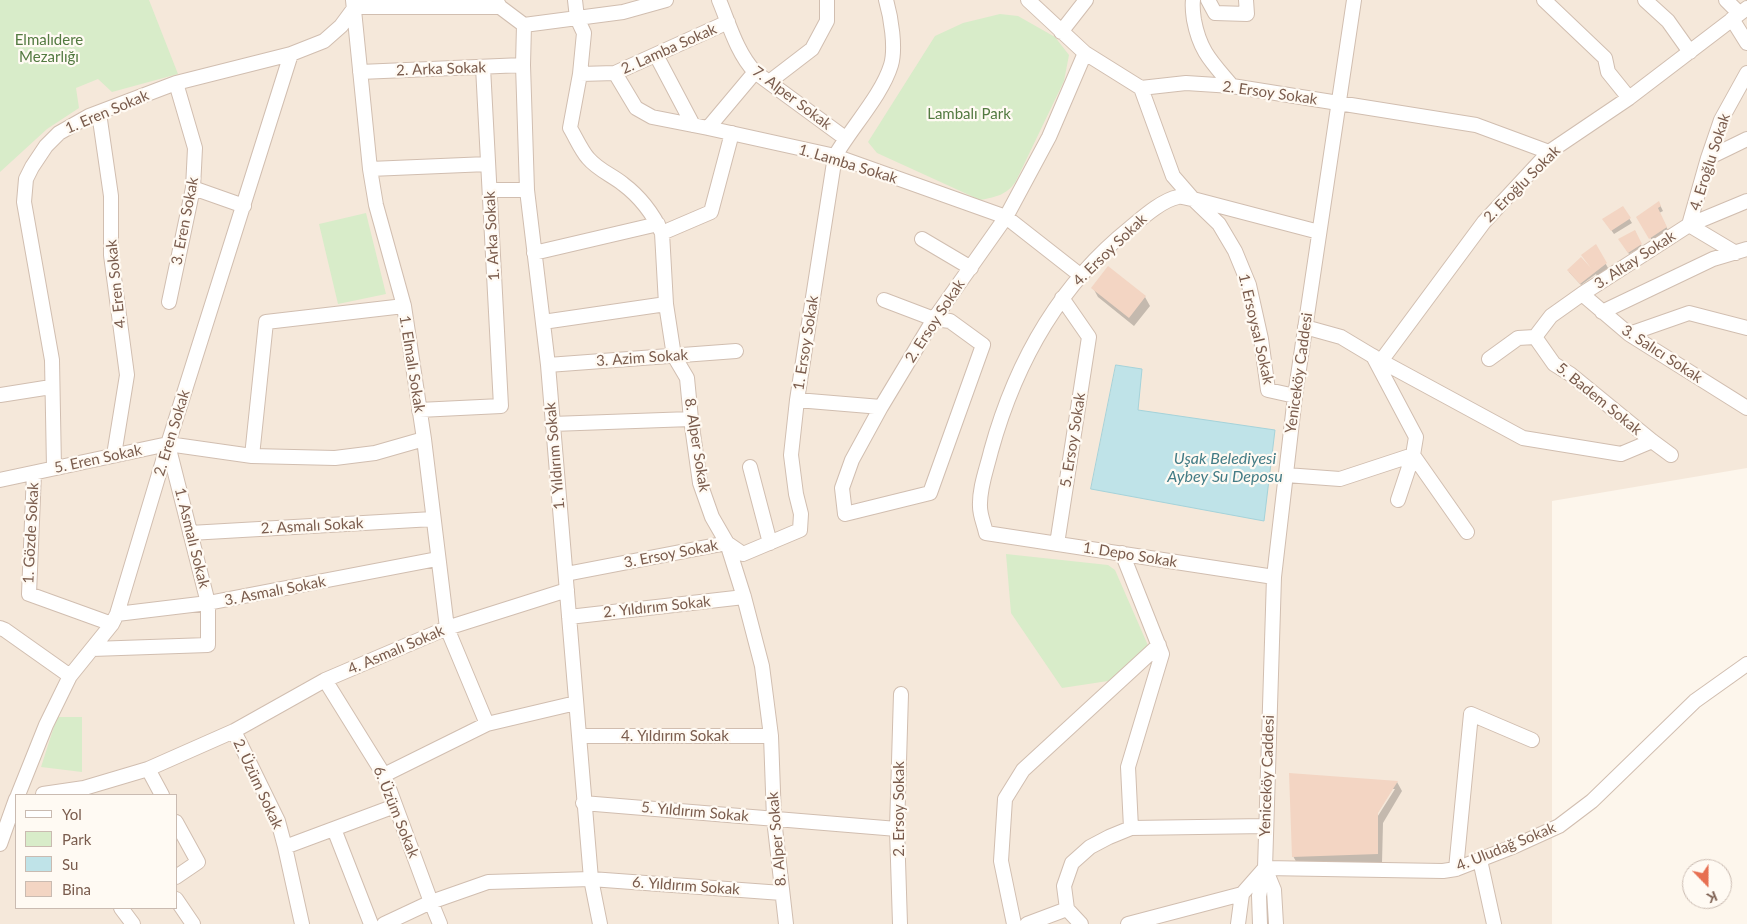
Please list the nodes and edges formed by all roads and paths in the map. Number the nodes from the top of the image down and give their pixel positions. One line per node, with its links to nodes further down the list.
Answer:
1 (575, 0): 18 (street)
2 (666, 0): 18 (street)
3 (719, 0): 19 (street, 7. Alper Sokak)
4 (827, 0): 34 (street)
5 (886, 0): 44 (street)
6 (1086, 0): 21 (street)
7 (1193, 0): 36 (street)
8 (1208, 0): 9 (street)
9 (1246, 0)
10 (1354, 0): 39 (street, Yeniceköy Caddesi)
11 (1544, 0): 38 (street)
12 (1645, 0): 23 (street)
13 (1726, 0): 17 (street)
14 (1027, 1): 21 (street)
15 (354, 2): 16 (street); 25 (street, 1. Eren Sokak); 29 (street, 1. Elmalı Sokak)
16 (498, 4): 20 (street)
17 (1739, 13): 22 (street); 23 (street, 2. Eroğlu Sokak)
18 (577, 18): 20 (street); 33 (street)
19 (728, 22): 26 (street, 2. Lamba Sokak); 30 (street, 7. Alper Sokak)
20 (524, 25): 27 (street, 1. Yıldırım Sokak)
21 (1061, 32): 24 (street)
22 (1747, 43)
23 (1690, 52): 38 (street, 2. Eroğlu Sokak)
24 (1085, 53): 37 (street); 57 (street, 2. Ersoy Sokak)
25 (291, 54): 35 (street, 1. Eren Sokak); 56 (street, 2. Eren Sokak)
26 (656, 55): 31 (street, 2. Lamba Sokak); 41 (street)
27 (523, 65): 28 (street, 2. Arka Sokak); 53 (street, 1. Yıldırım Sokak)
28 (483, 67): 29 (street, 2. Arka Sokak); 49 (street, 1. Arka Sokak)
29 (360, 72): 50 (street, 1. Elmalı Sokak)
30 (755, 72): 34 (street, 7. Alper Sokak); 42 (street)
31 (615, 73): 33 (street, 2. Lamba Sokak); 41 (street, 1. Lamba Sokak)
32 (1747, 73): 48 (street, 4. Eroğlu Sokak)
33 (580, 74): 59 (street)
34 (769, 82): 44 (street, 7. Alper Sokak)
35 (176, 83): 40 (street, 1. Eren Sokak); 51 (street, 3. Eren Sokak)
36 (1232, 86): 37 (street, 2. Ersoy Sokak); 39 (street, 2. Ersoy Sokak)
37 (1141, 88): 54 (street)
38 (1629, 98): 46 (street, 2. Eroğlu Sokak)
39 (1338, 103): 46 (street, 2. Ersoy Sokak); 60 (street, Yeniceköy Caddesi)
40 (99, 112): 84 (street, 1. Eren Sokak); 98 (street, 4. Eren Sokak)
41 (693, 125): 42 (street, 1. Lamba Sokak)
42 (708, 128): 43 (street, 1. Lamba Sokak)
43 (732, 133): 47 (street, 1. Lamba Sokak); 59 (street)
44 (845, 138): 47 (street)
45 (1747, 139): 48 (street)
46 (1549, 152): 81 (street, 2. Eroğlu Sokak)
47 (835, 156): 57 (street, 1. Lamba Sokak); 87 (street, 1. Ersoy Sokak)
48 (1708, 158): 58 (street, 4. Eroğlu Sokak)
49 (488, 164): 50 (street); 52 (street, 1. Arka Sokak)
50 (370, 169): 71 (street, 1. Elmalı Sokak)
51 (193, 188): 56 (street); 69 (street, 3. Eren Sokak)
52 (490, 190): 53 (street); 90 (street, 1. Arka Sokak)
53 (527, 190): 63 (street, 1. Yıldırım Sokak)
54 (1193, 199): 60 (street, 4. Ersoy Sokak); 65 (street, 4. Ersoy Sokak); 86 (street, 1. Ersoysal Sokak)
55 (1747, 201): 58 (street, 3. Altay Sokak)
56 (244, 206): 95 (street, 2. Eren Sokak)
57 (1006, 217): 64 (street, 2. Ersoy Sokak); 65 (street, 1. Lamba Sokak)
58 (1689, 225): 62 (street); 66 (street, 3. Altay Sokak)
59 (660, 228): 63 (street); 70 (street, 8. Alper Sokak)
60 (1319, 232): 75 (street, Yeniceköy Caddesi)
61 (922, 239): 64 (street)
62 (1741, 251): 72 (street)
63 (534, 253): 74 (street, 1. Yıldırım Sokak)
64 (971, 268): 73 (street, 2. Ersoy Sokak)
65 (1080, 275): 67 (street, 4. Ersoy Sokak)
66 (1582, 294): 72 (street, 3. Salıcı Sokak); 78 (street, 3. Altay Sokak)
67 (1062, 298): 110 (street, 4. Ersoy Sokak); 113 (street, 5. Ersoy Sokak)
68 (884, 300): 73 (street)
69 (169, 302)
70 (666, 304): 74 (street); 80 (street, 8. Alper Sokak)
71 (404, 306): 90 (street, 1. Elmalı Sokak); 99 (street)
72 (1602, 312): 77 (street, 3. Salıcı Sokak)
73 (934, 319): 88 (street, 2. Ersoy Sokak); 88 (street, 2. Ersoy Sokak)
74 (543, 322): 83 (street, 1. Yıldırım Sokak)
75 (1305, 327): 81 (street); 86 (street, Yeniceköy Caddesi)
76 (1747, 328): 77 (street)
77 (1629, 334): 89 (street, 3. Salıcı Sokak)
78 (1535, 337): 82 (street); 94 (street, 5. Badem Sokak)
79 (736, 351): 80 (street, 3. Azim Sokak)
80 (674, 356): 83 (street, 3. Azim Sokak); 91 (street, 8. Alper Sokak)
81 (1377, 358): 94 (street); 96 (street)
82 (1489, 359)
83 (548, 366): 92 (street, 1. Yıldırım Sokak)
84 (51, 387): 85 (street); 101 (street, 1. Eren Sokak)
85 (0, 395)
86 (1295, 396): 103 (street, Yeniceköy Caddesi)
87 (797, 400): 88 (street); 107 (street, 1. Ersoy Sokak)
88 (881, 407)
89 (1747, 408)
90 (419, 410): 93 (street, 1. Elmalı Sokak)
91 (691, 419): 92 (street); 112 (street, 8. Alper Sokak)
92 (552, 424): 116 (street, 1. Yıldırım Sokak)
93 (424, 439): 99 (street); 106 (street, 1. Elmalı Sokak)
94 (1652, 442): 97 (street, 5. Badem Sokak)
95 (168, 444): 98 (street, 5. Eren Sokak); 99 (street); 109 (street, 1. Asmalı Sokak); 122 (street, 2. Eren Sokak)
96 (1412, 455): 103 (street); 105 (street); 108 (street)
97 (1672, 455)
98 (114, 456): 101 (street, 5. Eren Sokak)
99 (252, 456)
100 (750, 467): 111 (street)
101 (54, 468): 102 (street, 5. Eren Sokak)
102 (34, 473): 104 (street, 5. Eren Sokak); 122 (street, 1. Gözde Sokak)
103 (1286, 475): 117 (street, Yeniceköy Caddesi)
104 (0, 480)
105 (1398, 500)
106 (433, 519): 109 (street, 2. Asmalı Sokak); 115 (street, 1. Elmalı Sokak)
107 (800, 530): 111 (street, 3. Ersoy Sokak)
108 (1467, 532)
109 (190, 533): 120 (street, 1. Asmalı Sokak)
110 (986, 533): 113 (street, 1. Depo Sokak)
111 (770, 543): 112 (street, 3. Ersoy Sokak)
112 (727, 544): 116 (street, 3. Ersoy Sokak); 119 (street, 8. Alper Sokak)
113 (1057, 544): 114 (street, 1. Depo Sokak)
114 (1122, 554): 117 (street, 1. Depo Sokak); 125 (street)
115 (437, 559): 120 (street, 3. Asmalı Sokak); 124 (street, 1. Elmalı Sokak)
116 (566, 574): 118 (street, 1. Yıldırım Sokak)
117 (1274, 577): 147 (street, Yeniceköy Caddesi)
118 (567, 590): 121 (street, 1. Yıldırım Sokak); 124 (street, 4. Asmalı Sokak)
119 (744, 597): 121 (street, 2. Yıldırım Sokak); 135 (street, 8. Alper Sokak)
120 (208, 603): 122 (street); 126 (street, 3. Asmalı Sokak)
121 (569, 617): 131 (street, 1. Yıldırım Sokak)
122 (115, 619): 126 (street, 2. Eren Sokak)
123 (0, 628): 128 (street)
124 (447, 628): 129 (street, 4. Asmalı Sokak); 132 (street, 1. Elmalı Sokak)
125 (1158, 645): 148 (street); 171 (street)
126 (92, 649): 128 (street, 2. Eren Sokak)
127 (1747, 664): 153 (street, 4. Uludağ Sokak)
128 (70, 676): 139 (street, 2. Eren Sokak)
129 (325, 680): 133 (street, 4. Asmalı Sokak); 138 (street, 6. Üzüm Sokak)
130 (901, 694): 150 (street, 2. Ersoy Sokak)
131 (576, 703): 132 (street); 134 (street, 1. Yıldırım Sokak)
132 (487, 724): 138 (street)
133 (234, 731): 137 (street, 4. Asmalı Sokak); 152 (street, 2. Üzüm Sokak)
134 (579, 736): 135 (street, 4. Yıldırım Sokak); 143 (street, 1. Yıldırım Sokak)
135 (771, 736): 145 (street, 8. Alper Sokak)
136 (1532, 740): 155 (street)
137 (148, 769): 140 (street, 4. Asmalı Sokak); 141 (street)
138 (384, 775): 144 (street, 6. Üzüm Sokak)
139 (18, 794)
140 (46, 794)
141 (161, 794)
142 (15, 802): 151 (street)
143 (583, 803): 145 (street, 5. Yıldırım Sokak); 157 (street, 1. Yıldırım Sokak)
144 (395, 806): 149 (street); 161 (street, 6. Üzüm Sokak)
145 (774, 819): 150 (street, 5. Yıldırım Sokak); 158 (street, 8. Alper Sokak)
146 (178, 826): 156 (street)
147 (1266, 826): 148 (street); 154 (street, Yeniceköy Caddesi)
148 (1131, 828): 162 (street)
149 (334, 829): 152 (street); 165 (street)
150 (897, 829): 170 (street, 2. Ersoy Sokak)
151 (0, 844)
152 (285, 847): 164 (street, 2. Üzüm Sokak)
153 (1480, 860): 155 (street, 4. Uludağ Sokak); 178 (street)
154 (1265, 868): 155 (street, 4. Uludağ Sokak); 159 (street); 176 (street, Yeniceköy Caddesi); 177 (street, Yeniceköy Caddesi)
155 (1456, 869)
156 (178, 876)
157 (591, 879): 158 (street, 6. Yıldırım Sokak); 161 (street, 6. Yıldırım Sokak); 168 (street, 1. Yıldırım Sokak)
158 (782, 893): 169 (street, 8. Alper Sokak)
159 (1242, 894): 174 (street); 175 (street)
160 (178, 902): 163 (street)
161 (431, 902): 166 (street, 6. Yıldırım Sokak); 167 (street, 6. Üzüm Sokak)
162 (1067, 909): 172 (street); 173 (street)
163 (193, 924)
164 (302, 924)
165 (371, 924)
166 (384, 924)
167 (440, 924)
168 (600, 924)
169 (786, 924)
170 (900, 924)
171 (1014, 924)
172 (1027, 924)
173 (1080, 924)
174 (1128, 924)
175 (1238, 924)
176 (1260, 924)
177 (1276, 924)
178 (1494, 924)

